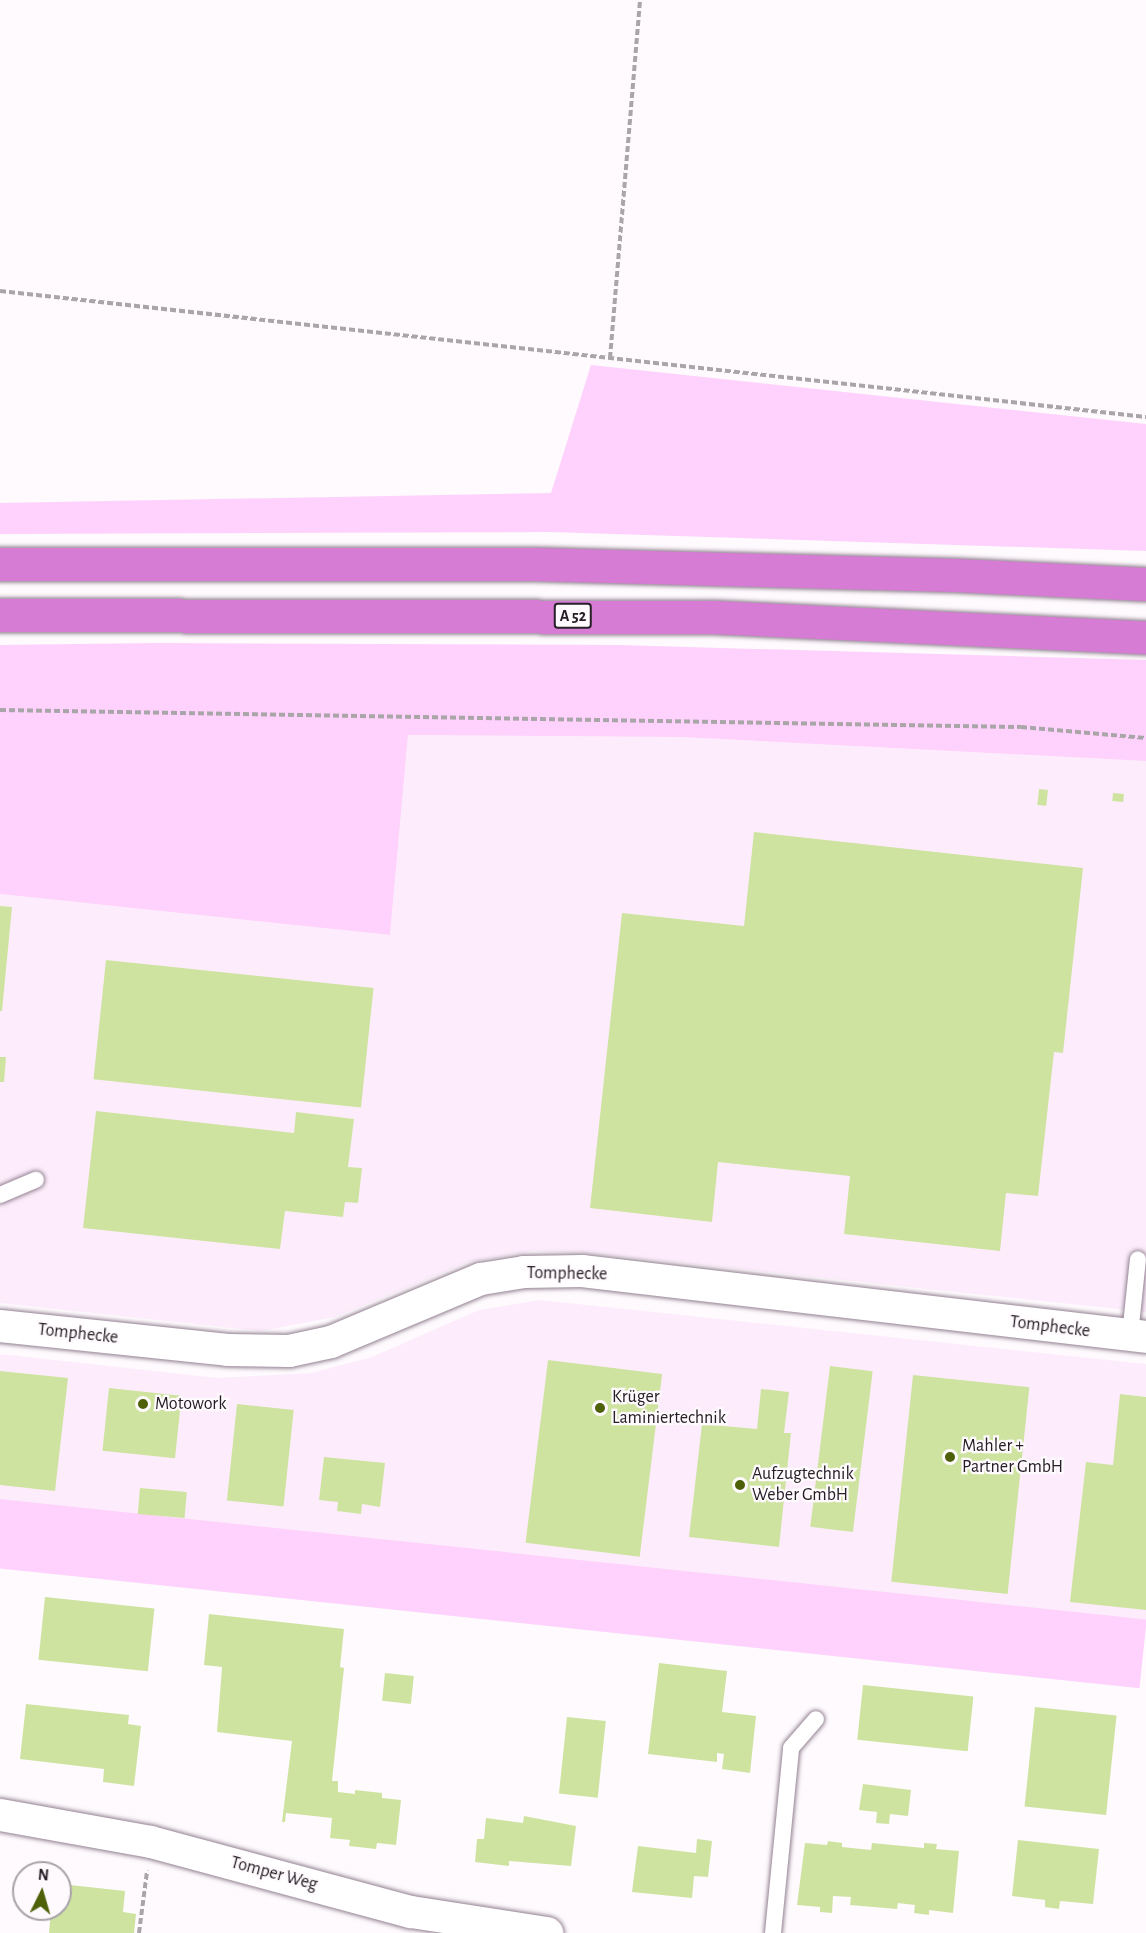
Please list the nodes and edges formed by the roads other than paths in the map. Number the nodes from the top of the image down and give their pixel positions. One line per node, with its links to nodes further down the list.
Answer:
1 (0, 564): 2 (highway)
2 (1146, 584)
3 (0, 615): 4 (highway, A 52)
4 (1146, 637)
5 (36, 1180): 6 (lane)
6 (0, 1195)
7 (1138, 1259): 9 (lane)
8 (0, 1326): 9 (street, Tomphecke)
9 (1138, 1336)
10 (816, 1719): 13 (lane)
11 (0, 1815): 12 (street, Tomper Weg)
12 (547, 1933)
13 (773, 1933)

